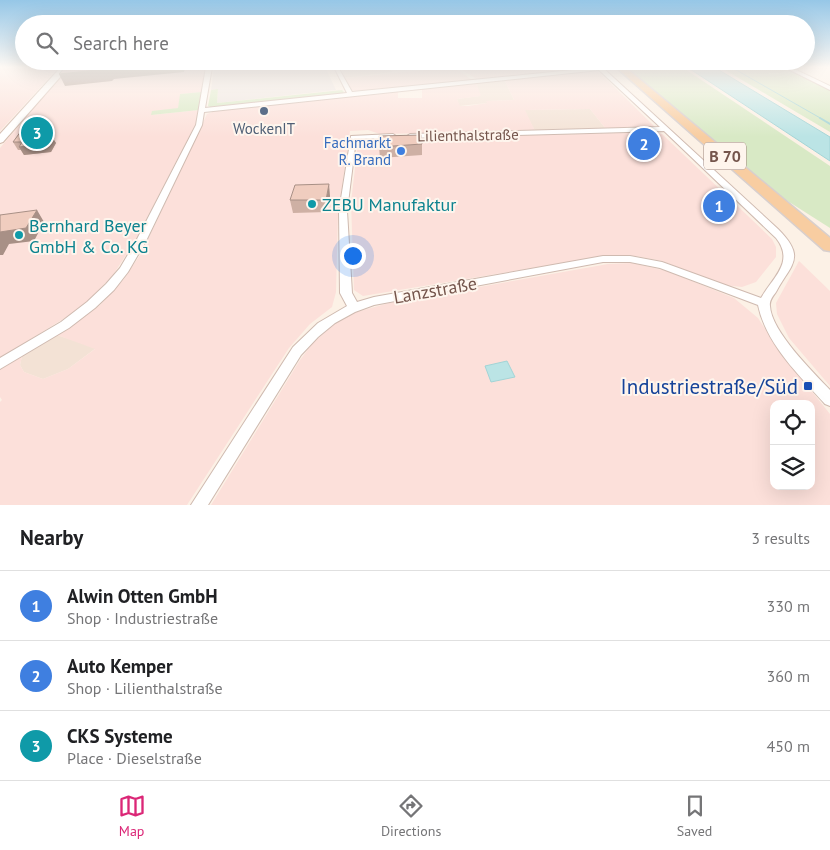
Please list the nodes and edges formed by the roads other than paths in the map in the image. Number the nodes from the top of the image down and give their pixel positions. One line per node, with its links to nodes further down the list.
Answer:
1 (45, 91): 10 (street)
2 (205, 91): 8 (street)
3 (348, 91): 7 (street)
4 (382, 91): 7 (street)
5 (624, 91): 9 (street)
6 (648, 91): 11 (main road, B 70)
7 (350, 94): 8 (street)
8 (202, 110): 14 (street)
9 (666, 129): 12 (street); 13 (street, Lilienthalstraße)
10 (0, 140)
11 (830, 246)
12 (764, 303): 13 (street, Lanzstraße); 15 (street)
13 (353, 306): 16 (street, Lanzstraße)
14 (0, 364)
15 (830, 400)
16 (199, 505)

